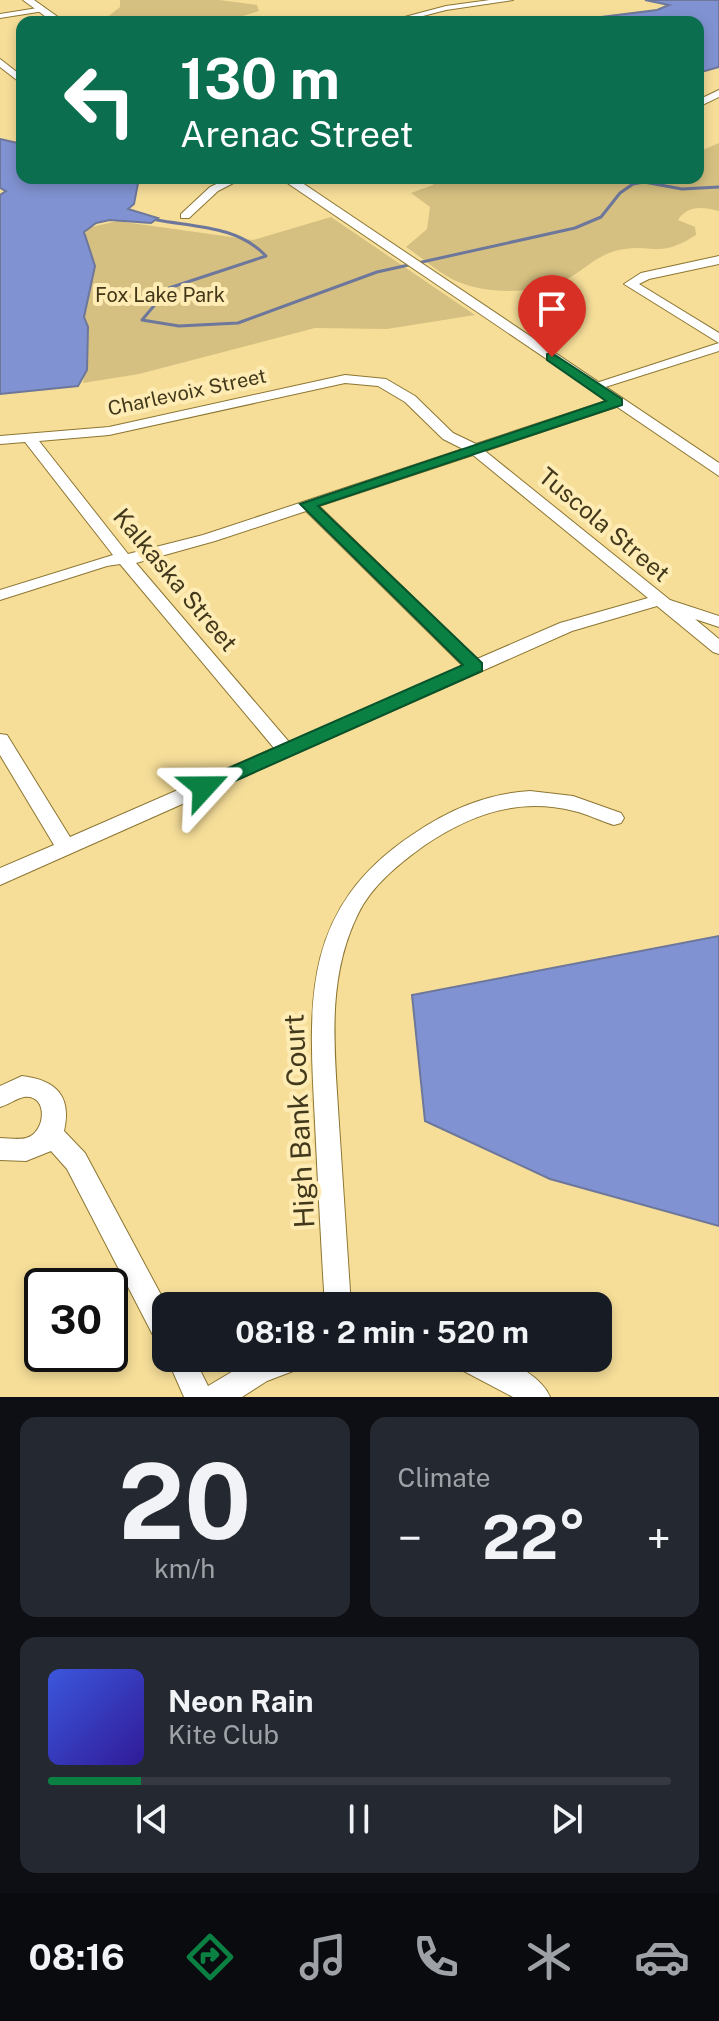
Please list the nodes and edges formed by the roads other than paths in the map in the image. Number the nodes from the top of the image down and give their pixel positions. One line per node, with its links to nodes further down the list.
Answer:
1 (28, 0): 5 (street)
2 (429, 0): 4 (street)
3 (509, 0): 4 (street)
4 (446, 8): 8 (street)
5 (41, 9): 6 (street); 7 (street)
6 (0, 16)
7 (51, 16)
8 (414, 16)
9 (0, 62): 10 (street)
10 (16, 76)
11 (225, 184): 13 (street)
12 (295, 184): 18 (street)
13 (185, 216)
14 (719, 260): 15 (street)
15 (719, 339)
16 (719, 347): 18 (street)
17 (381, 382): 20 (street, Charlevoix Street); 22 (street, Tuscola Street)
18 (594, 386): 19 (street)
19 (617, 402): 22 (street); 23 (street)
20 (29, 438): 21 (street, Charlevoix Street); 25 (street, Kalkaska Street)
21 (0, 440)
22 (473, 448): 24 (street); 27 (street, Tuscola Street)
23 (719, 471)
24 (308, 504): 25 (street); 30 (street)
25 (124, 559): 26 (street); 32 (street, Kalkaska Street)
26 (0, 595)
27 (657, 601): 28 (street); 29 (street, Tuscola Street); 30 (street)
28 (719, 622)
29 (719, 648)
30 (475, 667): 32 (street)
31 (0, 740): 34 (street)
32 (286, 750): 34 (street)
33 (614, 818): 39 (street, High Bank Court)
34 (66, 847): 35 (street)
35 (0, 877)
36 (0, 1097): 37 (street)
37 (50, 1133): 38 (street); 40 (street)
38 (0, 1149)
39 (337, 1292)
40 (152, 1305)
41 (186, 1372): 44 (street)
42 (256, 1372): 45 (street)
43 (496, 1372): 46 (street)
44 (199, 1397)
45 (217, 1397)
46 (536, 1397)

